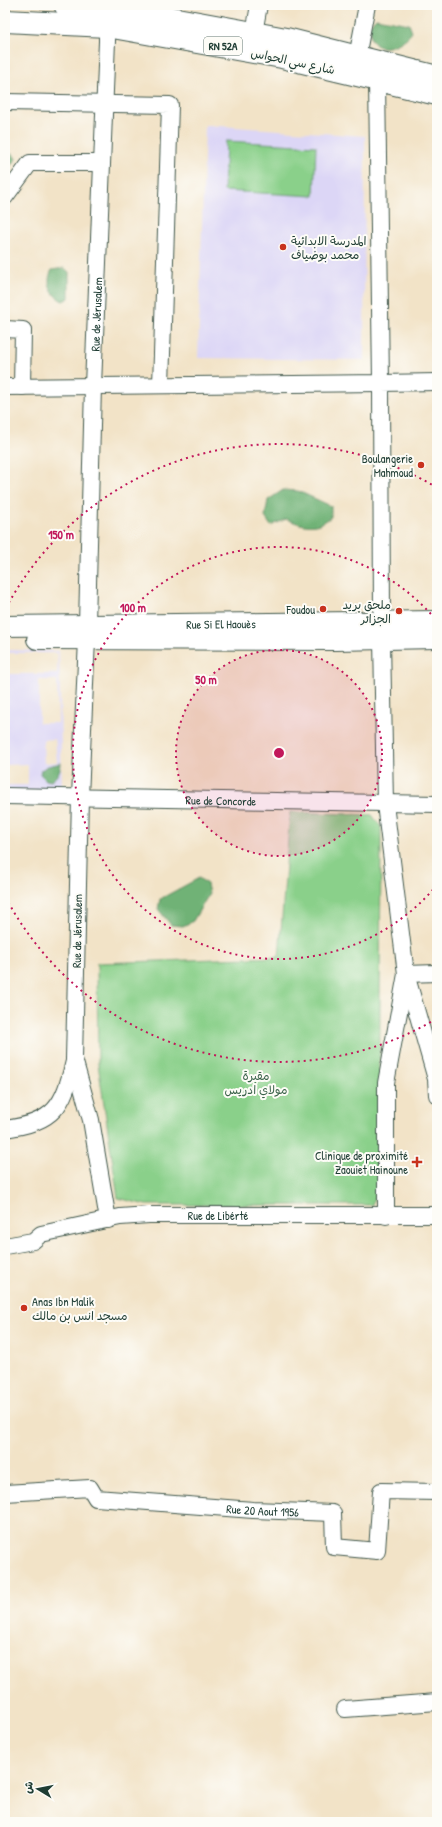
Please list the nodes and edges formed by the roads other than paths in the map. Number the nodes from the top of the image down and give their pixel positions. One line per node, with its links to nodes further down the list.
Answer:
1 (65, 5): 4 (main road, شارع سي الحواس / RN 52A)
2 (259, 5): 6 (street)
3 (367, 5): 7 (street)
4 (101, 13): 5 (main road, شارع سي الحواس / RN 52A); 6 (main road, شارع سي الحواس / RN 52A); 9 (main road, شارع سي الحواس / RN 52A); 12 (street, Rue de Jérusalem)
5 (5, 21)
6 (254, 33): 7 (main road, شارع سي الحواس / RN 52A)
7 (357, 57): 8 (main road, شارع سي الحواس / RN 52A)
8 (437, 77)
9 (377, 79): 10 (main road, شارع سي الحواس / RN 52A); 17 (street)
10 (437, 94)
11 (5, 102): 12 (street)
12 (104, 103): 13 (street, Rue de Jérusalem); 18 (street)
13 (102, 163): 14 (street); 20 (street, Rue de Jérusalem)
14 (5, 197)
15 (5, 329): 19 (street)
16 (437, 382): 17 (street)
17 (381, 383): 18 (street); 24 (street)
18 (161, 385): 20 (street)
19 (22, 386): 20 (street); 21 (street)
20 (93, 386): 25 (street, Rue de Jérusalem)
21 (5, 387)
22 (437, 621): 24 (street, Rue Si El Haouès)
23 (5, 626): 25 (street, Rue Si El Haouès)
24 (382, 630): 25 (street, Rue Si El Haouès); 26 (street, Rue Si El Haouès); 30 (street)
25 (87, 632): 27 (street, Rue Si El Haouès); 29 (street, Rue de Jérusalem)
26 (437, 638)
27 (5, 639)
28 (5, 796): 29 (street, Rue de Concorde)
29 (80, 796): 30 (street, Rue de Concorde); 34 (street, Rue de Jérusalem)
30 (385, 804): 31 (street, Rue de Concorde); 33 (street)
31 (437, 804)
32 (437, 973): 33 (street)
33 (406, 974): 35 (street); 38 (street)
34 (74, 1059): 36 (street); 39 (street, Rue de Jérusalem)
35 (437, 1095)
36 (5, 1129)
37 (437, 1215): 38 (street, Rue de Libérté)
38 (386, 1216): 39 (street, Rue de Libérté)
39 (108, 1220): 40 (street, Rue de Libérté)
40 (5, 1246)
41 (437, 1492): 42 (street, Rue 20 Aout 1956)
42 (5, 1493)
43 (437, 1702): 44 (street)
44 (345, 1709)

